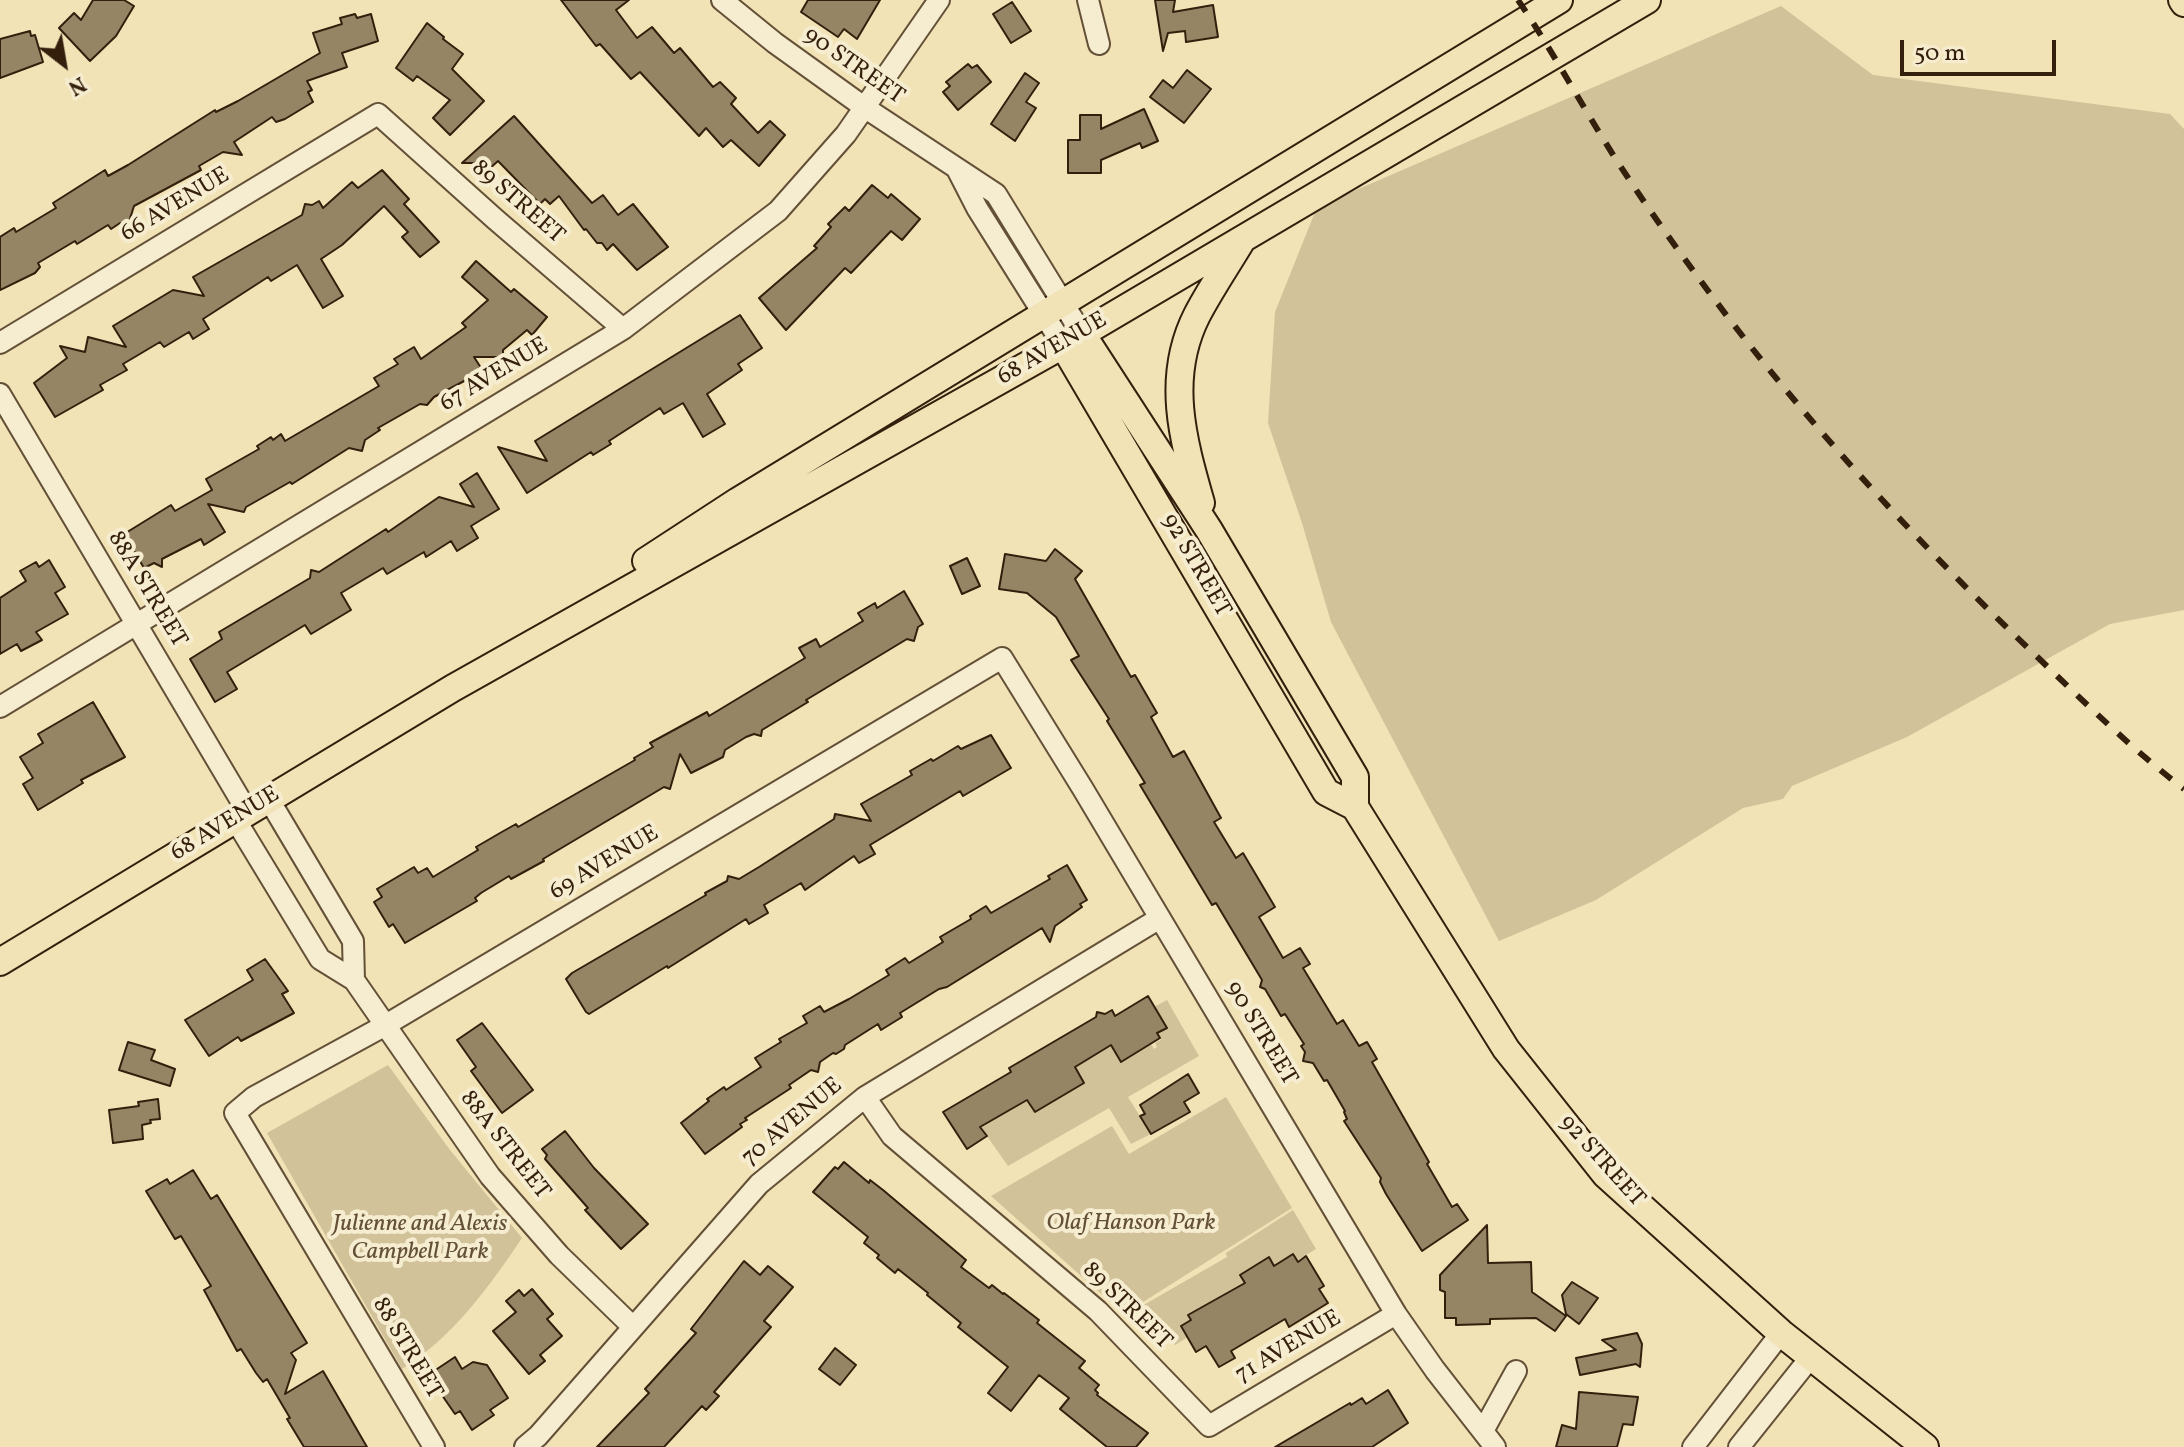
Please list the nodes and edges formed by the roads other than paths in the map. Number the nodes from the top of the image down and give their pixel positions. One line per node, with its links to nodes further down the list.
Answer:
1 (722, 0): 7 (street, 90 STREET)
2 (939, 0): 7 (street, 67 AVENUE)
3 (1088, 0): 6 (street)
4 (1559, 0): 10 (main road, 68 AVENUE)
5 (1647, 0): 9 (main road, 68 AVENUE)
6 (1099, 44)
7 (864, 107): 10 (street, 90 STREET); 11 (street, 67 AVENUE)
8 (378, 114): 11 (street, 89 STREET); 13 (street, 66 AVENUE)
9 (1244, 237): 12 (main road, 68 AVENUE); 15 (main road)
10 (1054, 309): 12 (street, 92 STREET); 18 (main road, 68 AVENUE)
11 (623, 329): 16 (street, 67 AVENUE)
12 (1072, 340): 15 (main road, 92 STREET); 18 (main road, 68 AVENUE); 20 (main road, 92 STREET)
13 (0, 343)
14 (0, 394): 16 (street, 88A STREET)
15 (1209, 530): 20 (main road, 92 STREET)
16 (136, 624): 19 (street, 67 AVENUE); 21 (street, 88A STREET)
17 (1002, 658): 22 (street, 90 STREET); 25 (street, 69 AVENUE)
18 (453, 688): 21 (main road, 68 AVENUE)
19 (0, 707)
20 (1355, 807): 30 (main road, 92 STREET)
21 (250, 809): 23 (main road, 68 AVENUE); 24 (street, 88A STREET); 24 (street, 88A STREET)
22 (1160, 918): 26 (street, 70 AVENUE); 28 (street, 90 STREET)
23 (0, 962)
24 (354, 980): 25 (street, 88A STREET)
25 (384, 1026): 27 (street, 69 AVENUE); 29 (street, 88A STREET)
26 (865, 1097): 29 (street, 70 AVENUE); 33 (street, 89 STREET)
27 (235, 1113): 35 (street, 88 STREET)
28 (1396, 1314): 33 (street, 71 AVENUE); 34 (street, 90 STREET)
29 (633, 1327): 36 (street, 70 AVENUE)
30 (1781, 1333): 31 (main road, 92 STREET); 37 (street)
31 (1810, 1358): 38 (street); 39 (main road, 92 STREET)
32 (1516, 1371): 34 (street, 90 STREET)
33 (1209, 1426)
34 (1489, 1439)
35 (434, 1447)
36 (525, 1447)
37 (1693, 1447)
38 (1739, 1447)
39 (1925, 1447)

